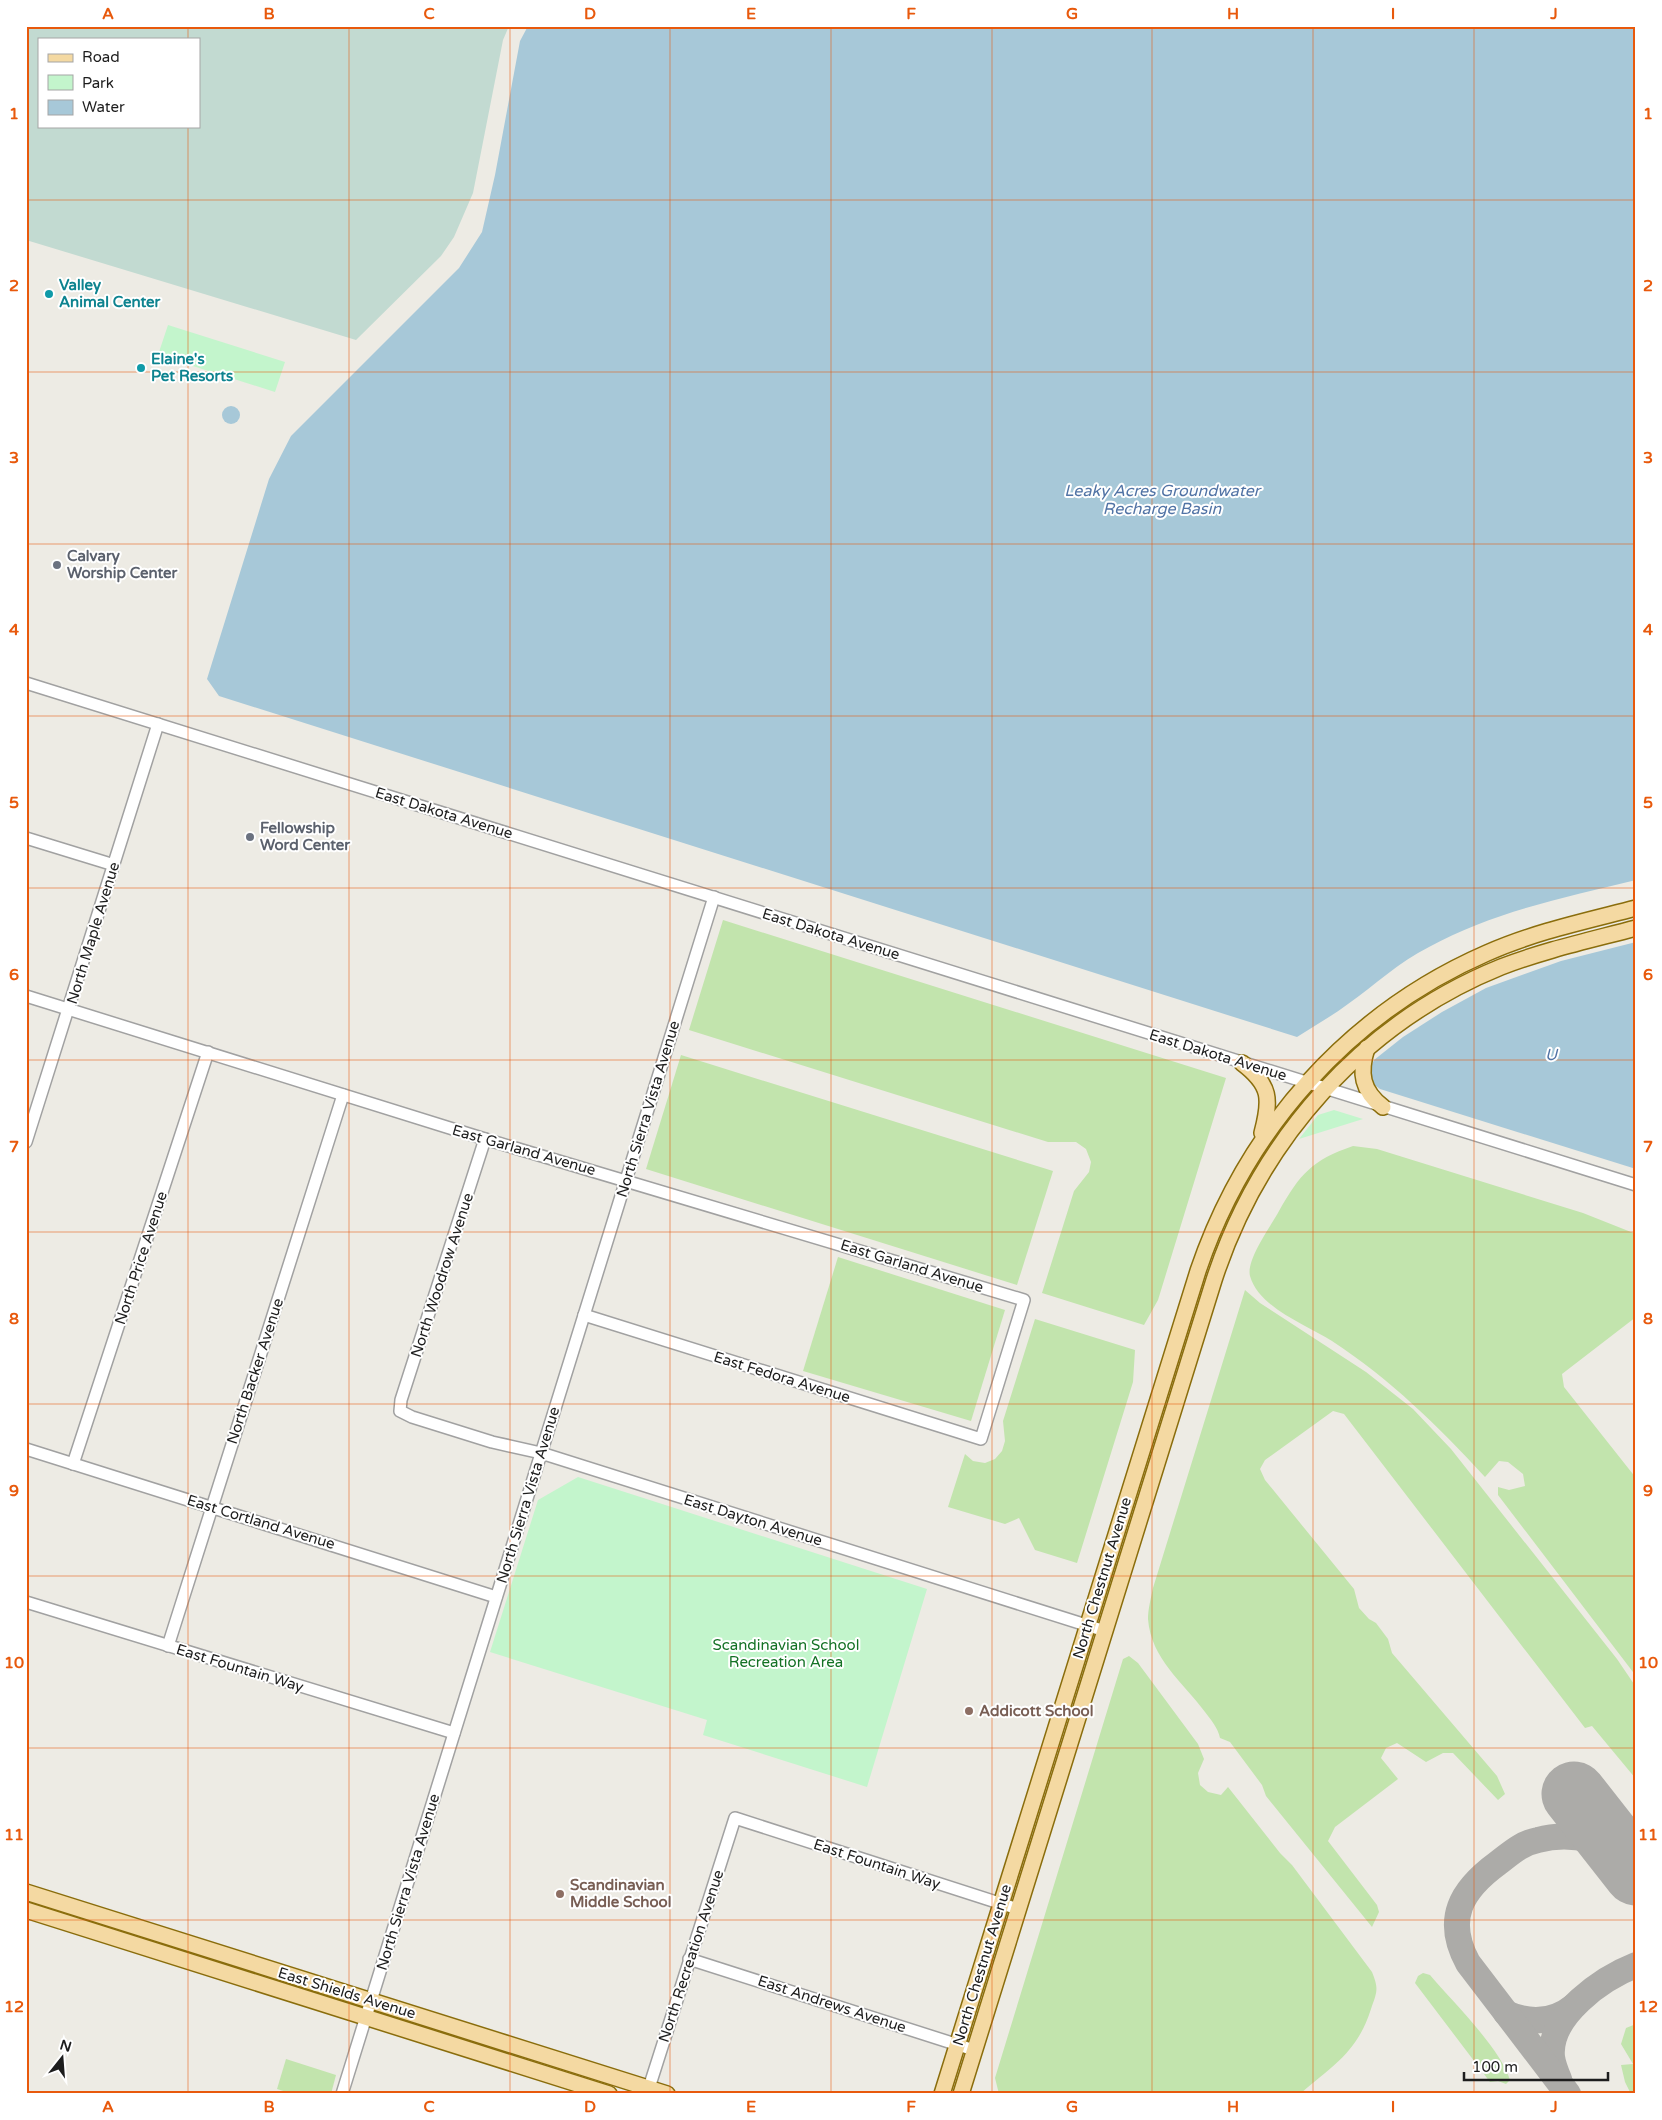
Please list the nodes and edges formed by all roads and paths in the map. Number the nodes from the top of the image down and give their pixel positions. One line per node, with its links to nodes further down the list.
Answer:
1 (26, 683): 2 (street, East Dakota Avenue)
2 (158, 724): 4 (street, North Maple Avenue); 5 (street, East Dakota Avenue)
3 (26, 838): 4 (street)
4 (114, 865): 9 (street, North Maple Avenue)
5 (714, 897): 12 (street, East Dakota Avenue); 21 (street, North Sierra Vista Avenue)
6 (1636, 908): 13 (main road, North Chestnut Avenue)
7 (1636, 928): 10 (main road, North Chestnut Avenue)
8 (26, 996): 9 (street, East Garland Avenue)
9 (70, 1010): 11 (street, East Garland Avenue); 17 (street, North Maple Avenue)
10 (1367, 1048): 14 (main road, North Chestnut Avenue); 16 (main road)
11 (208, 1052): 15 (street, East Garland Avenue); 30 (street, North Price Avenue)
12 (1242, 1062): 13 (street, East Dakota Avenue); 19 (main road)
13 (1306, 1083): 14 (street, East Dakota Avenue); 19 (main road, North Chestnut Avenue)
14 (1325, 1088): 16 (street, East Dakota Avenue); 25 (main road, North Chestnut Avenue)
15 (343, 1096): 18 (street, East Garland Avenue); 31 (street, North Backer Avenue)
16 (1383, 1107): 22 (street, East Dakota Avenue)
17 (30, 1114): 20 (street, North Maple Avenue)
18 (485, 1139): 21 (street, East Garland Avenue); 26 (street, North Woodrow Avenue)
19 (1260, 1141): 24 (main road, North Chestnut Avenue)
20 (26, 1142)
21 (626, 1180): 23 (street, North Sierra Vista Avenue); 27 (street, East Garland Avenue)
22 (1636, 1185)
23 (584, 1315): 27 (street, East Fedora Avenue); 29 (street, North Sierra Vista Avenue)
24 (1174, 1347): 25 (main road); 34 (main road, North Chestnut Avenue)
25 (1191, 1352): 35 (main road, North Chestnut Avenue)
26 (400, 1411): 29 (street, East Dayton Avenue)
27 (981, 1439)
28 (26, 1449): 30 (street, East Cortland Avenue)
29 (541, 1454): 32 (street, North Sierra Vista Avenue); 34 (street, East Dayton Avenue)
30 (73, 1464): 31 (street, East Cortland Avenue)
31 (212, 1506): 32 (street, East Cortland Avenue); 36 (street, North Backer Avenue)
32 (496, 1596): 37 (street, North Sierra Vista Avenue)
33 (26, 1602): 36 (street, East Fountain Way)
34 (1087, 1626): 35 (street, East Dayton Avenue); 40 (main road, North Chestnut Avenue)
35 (1104, 1631): 41 (main road, North Chestnut Avenue)
36 (168, 1646): 37 (street, East Fountain Way)
37 (454, 1733): 46 (street, North Sierra Vista Avenue)
38 (735, 1818): 40 (street, East Fountain Way); 45 (street, North Recreation Avenue)
39 (26, 1892): 44 (main road, East Shields Avenue)
40 (1001, 1904): 41 (street, East Fountain Way); 48 (main road, North Chestnut Avenue)
41 (1018, 1909): 49 (main road, North Chestnut Avenue)
42 (26, 1910): 43 (main road, East Shields Avenue)
43 (100, 1934): 44 (main road); 47 (main road, East Shields Avenue)
44 (178, 1939): 46 (main road, East Shields Avenue)
45 (689, 1959): 48 (street, East Andrews Avenue); 50 (street, North Recreation Avenue)
46 (371, 2000): 47 (street, North Sierra Vista Avenue); 50 (main road, East Shields Avenue)
47 (366, 2018): 51 (street, North Sierra Vista Avenue); 52 (main road, East Shields Avenue)
48 (957, 2044): 49 (street, East Andrews Avenue); 54 (main road, North Chestnut Avenue)
49 (974, 2050): 55 (main road, North Chestnut Avenue)
50 (648, 2091): 53 (main road, East Shields Avenue)
51 (342, 2094)
52 (609, 2094)
53 (667, 2094)
54 (942, 2094)
55 (961, 2094)

